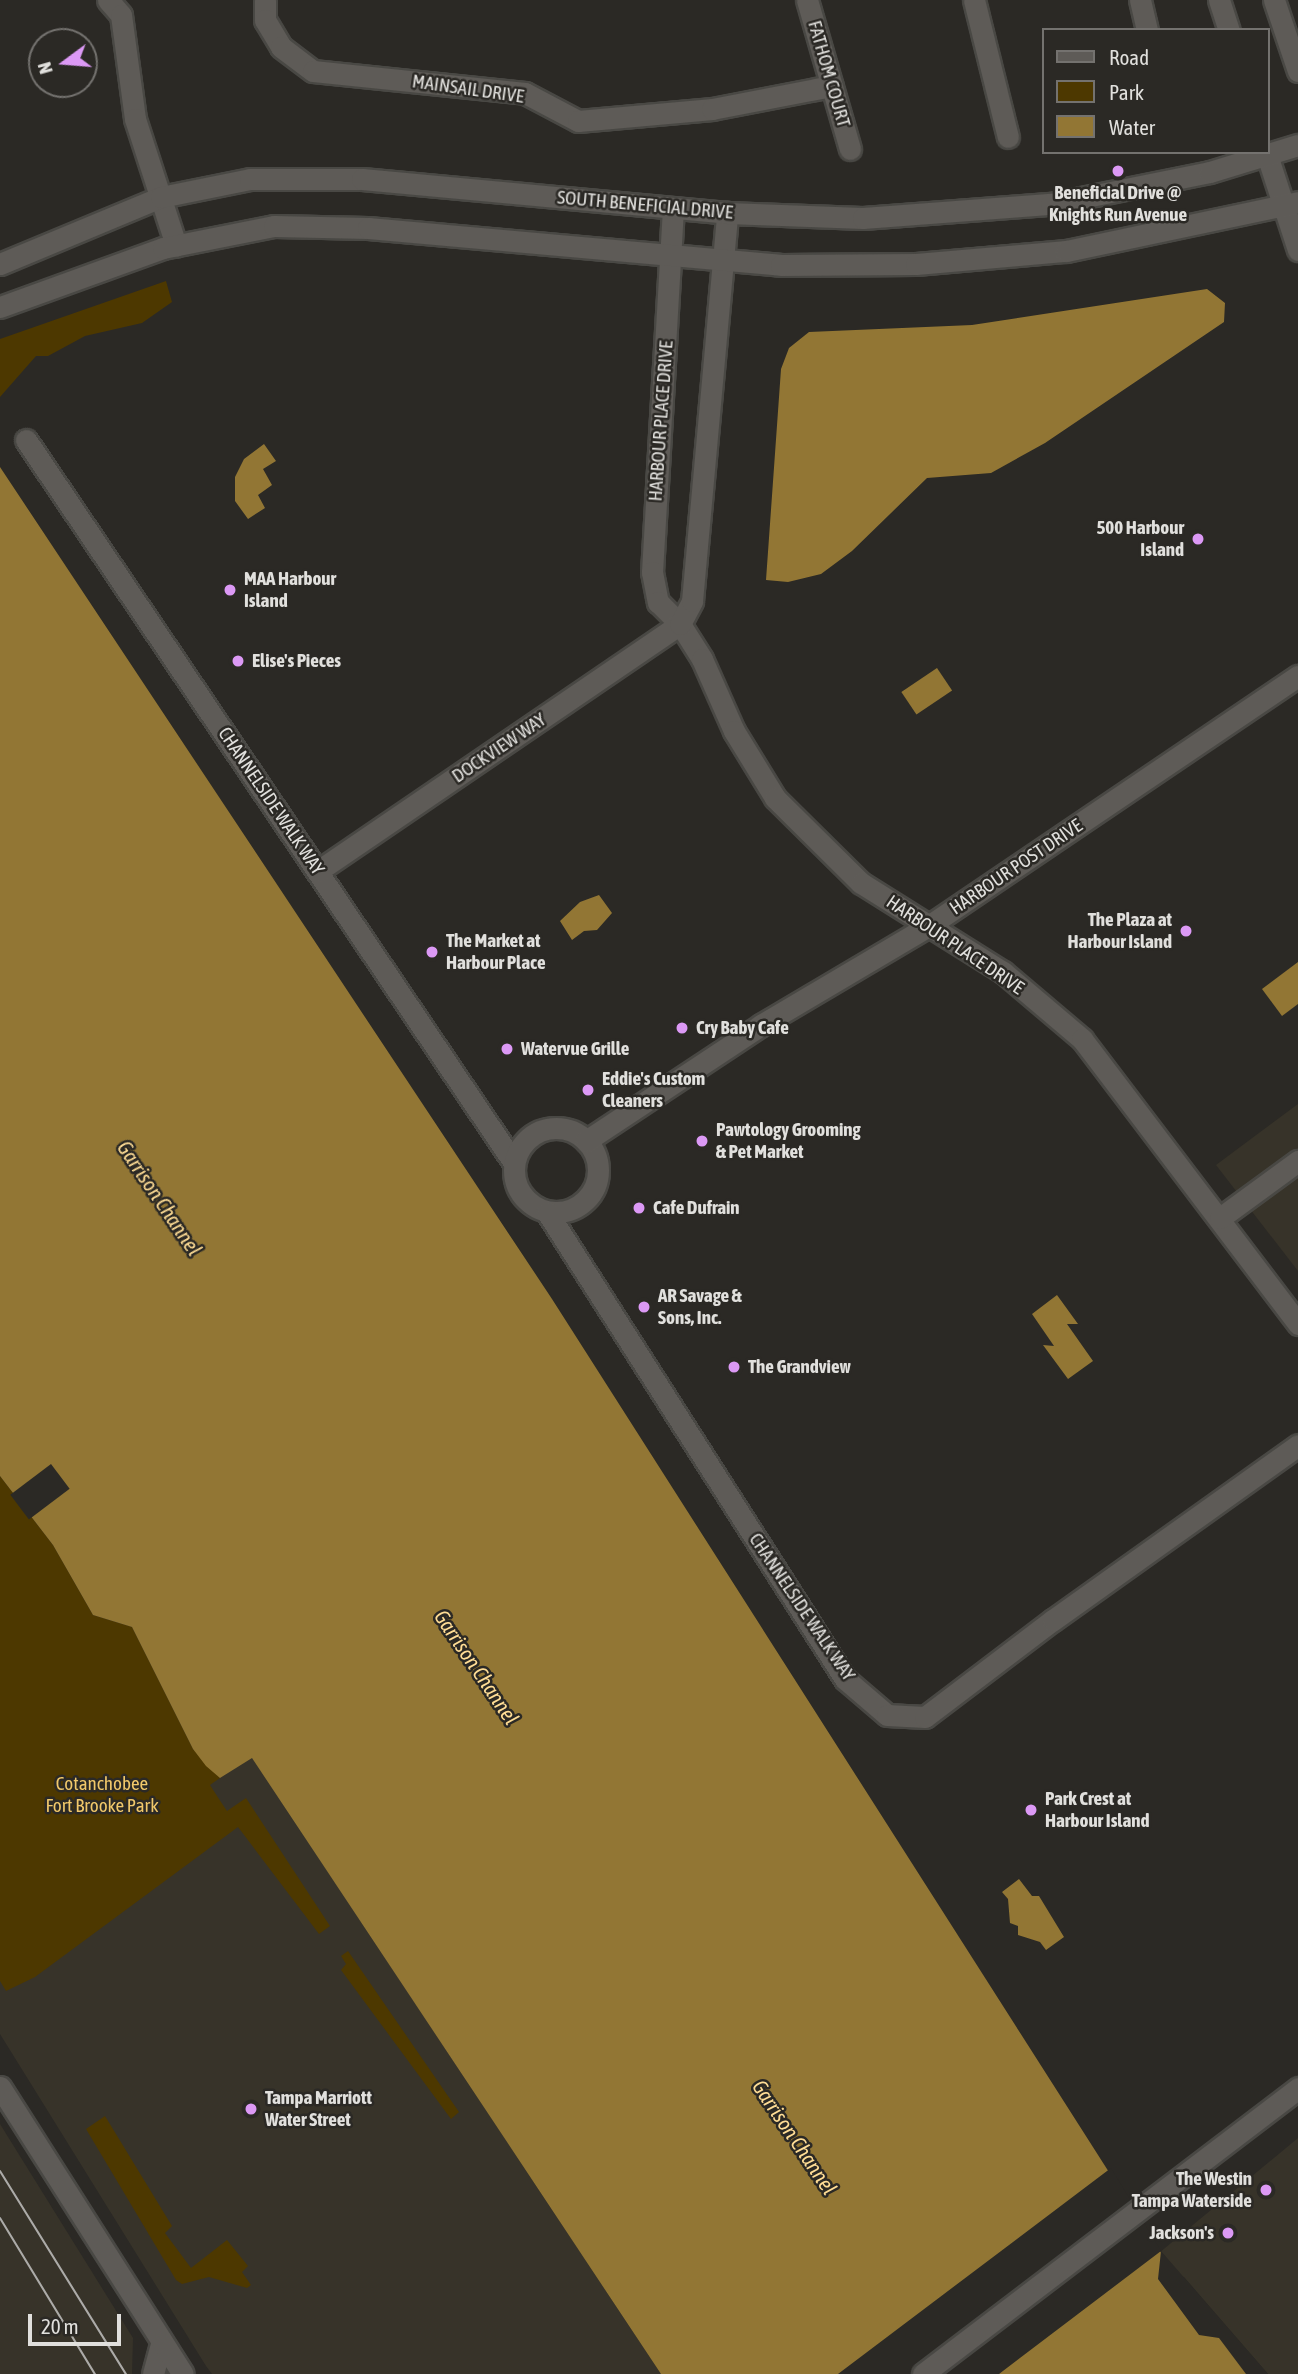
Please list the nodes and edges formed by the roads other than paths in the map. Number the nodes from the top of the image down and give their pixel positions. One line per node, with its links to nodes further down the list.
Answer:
1 (108, 0): 17 (street)
2 (265, 0): 11 (street, MAINSAIL DRIVE)
3 (807, 0): 11 (street, FATHOM COURT)
4 (974, 0): 12 (street)
5 (1140, 0): 8 (street)
6 (1275, 0): 10 (street)
7 (1222, 1): 9 (street)
8 (1147, 28)
9 (1229, 28)
10 (1298, 71)
11 (832, 86): 14 (street, FATHOM COURT)
12 (1009, 137)
13 (1298, 145): 15 (street, SOUTH BENEFICIAL DRIVE)
14 (850, 149)
15 (1270, 153)
16 (1267, 154): 18 (street); 20 (street, SOUTH BENEFICIAL DRIVE)
17 (160, 197): 19 (street, SOUTH BENEFICIAL DRIVE); 21 (street); 25 (street, SOUTH BENEFICIAL DRIVE)
18 (1291, 204): 22 (street); 24 (street)
19 (673, 208): 20 (street, SOUTH BENEFICIAL DRIVE); 23 (street, HARBOUR PLACE DRIVE)
20 (727, 213): 24 (street)
21 (176, 245): 23 (street); 26 (street)
22 (1298, 250)
23 (670, 255): 24 (street); 28 (street, HARBOUR PLACE DRIVE)
24 (723, 261): 28 (street)
25 (0, 264)
26 (0, 307)
27 (26, 440): 30 (street, CHANNELSIDE WALK WAY)
28 (680, 624): 30 (street, DOCKVIEW WAY); 31 (street, HARBOUR PLACE DRIVE)
29 (1298, 676): 31 (street, HARBOUR POST DRIVE)
30 (318, 871): 34 (street, CHANNELSIDE WALK WAY)
31 (927, 927): 32 (street, HARBOUR POST DRIVE); 36 (street, HARBOUR PLACE DRIVE)
32 (586, 1141): 34 (street); 35 (street)
33 (1298, 1161): 36 (street)
34 (514, 1163): 35 (street)
35 (547, 1212): 38 (street, CHANNELSIDE WALK WAY)
36 (1220, 1218): 37 (street, HARBOUR PLACE DRIVE)
37 (1298, 1324)
38 (1298, 1445)
39 (0, 2087): 41 (street)
40 (1298, 2088): 44 (street)
41 (161, 2344): 42 (street); 43 (street)
42 (153, 2374)
43 (183, 2374)
44 (923, 2374)

